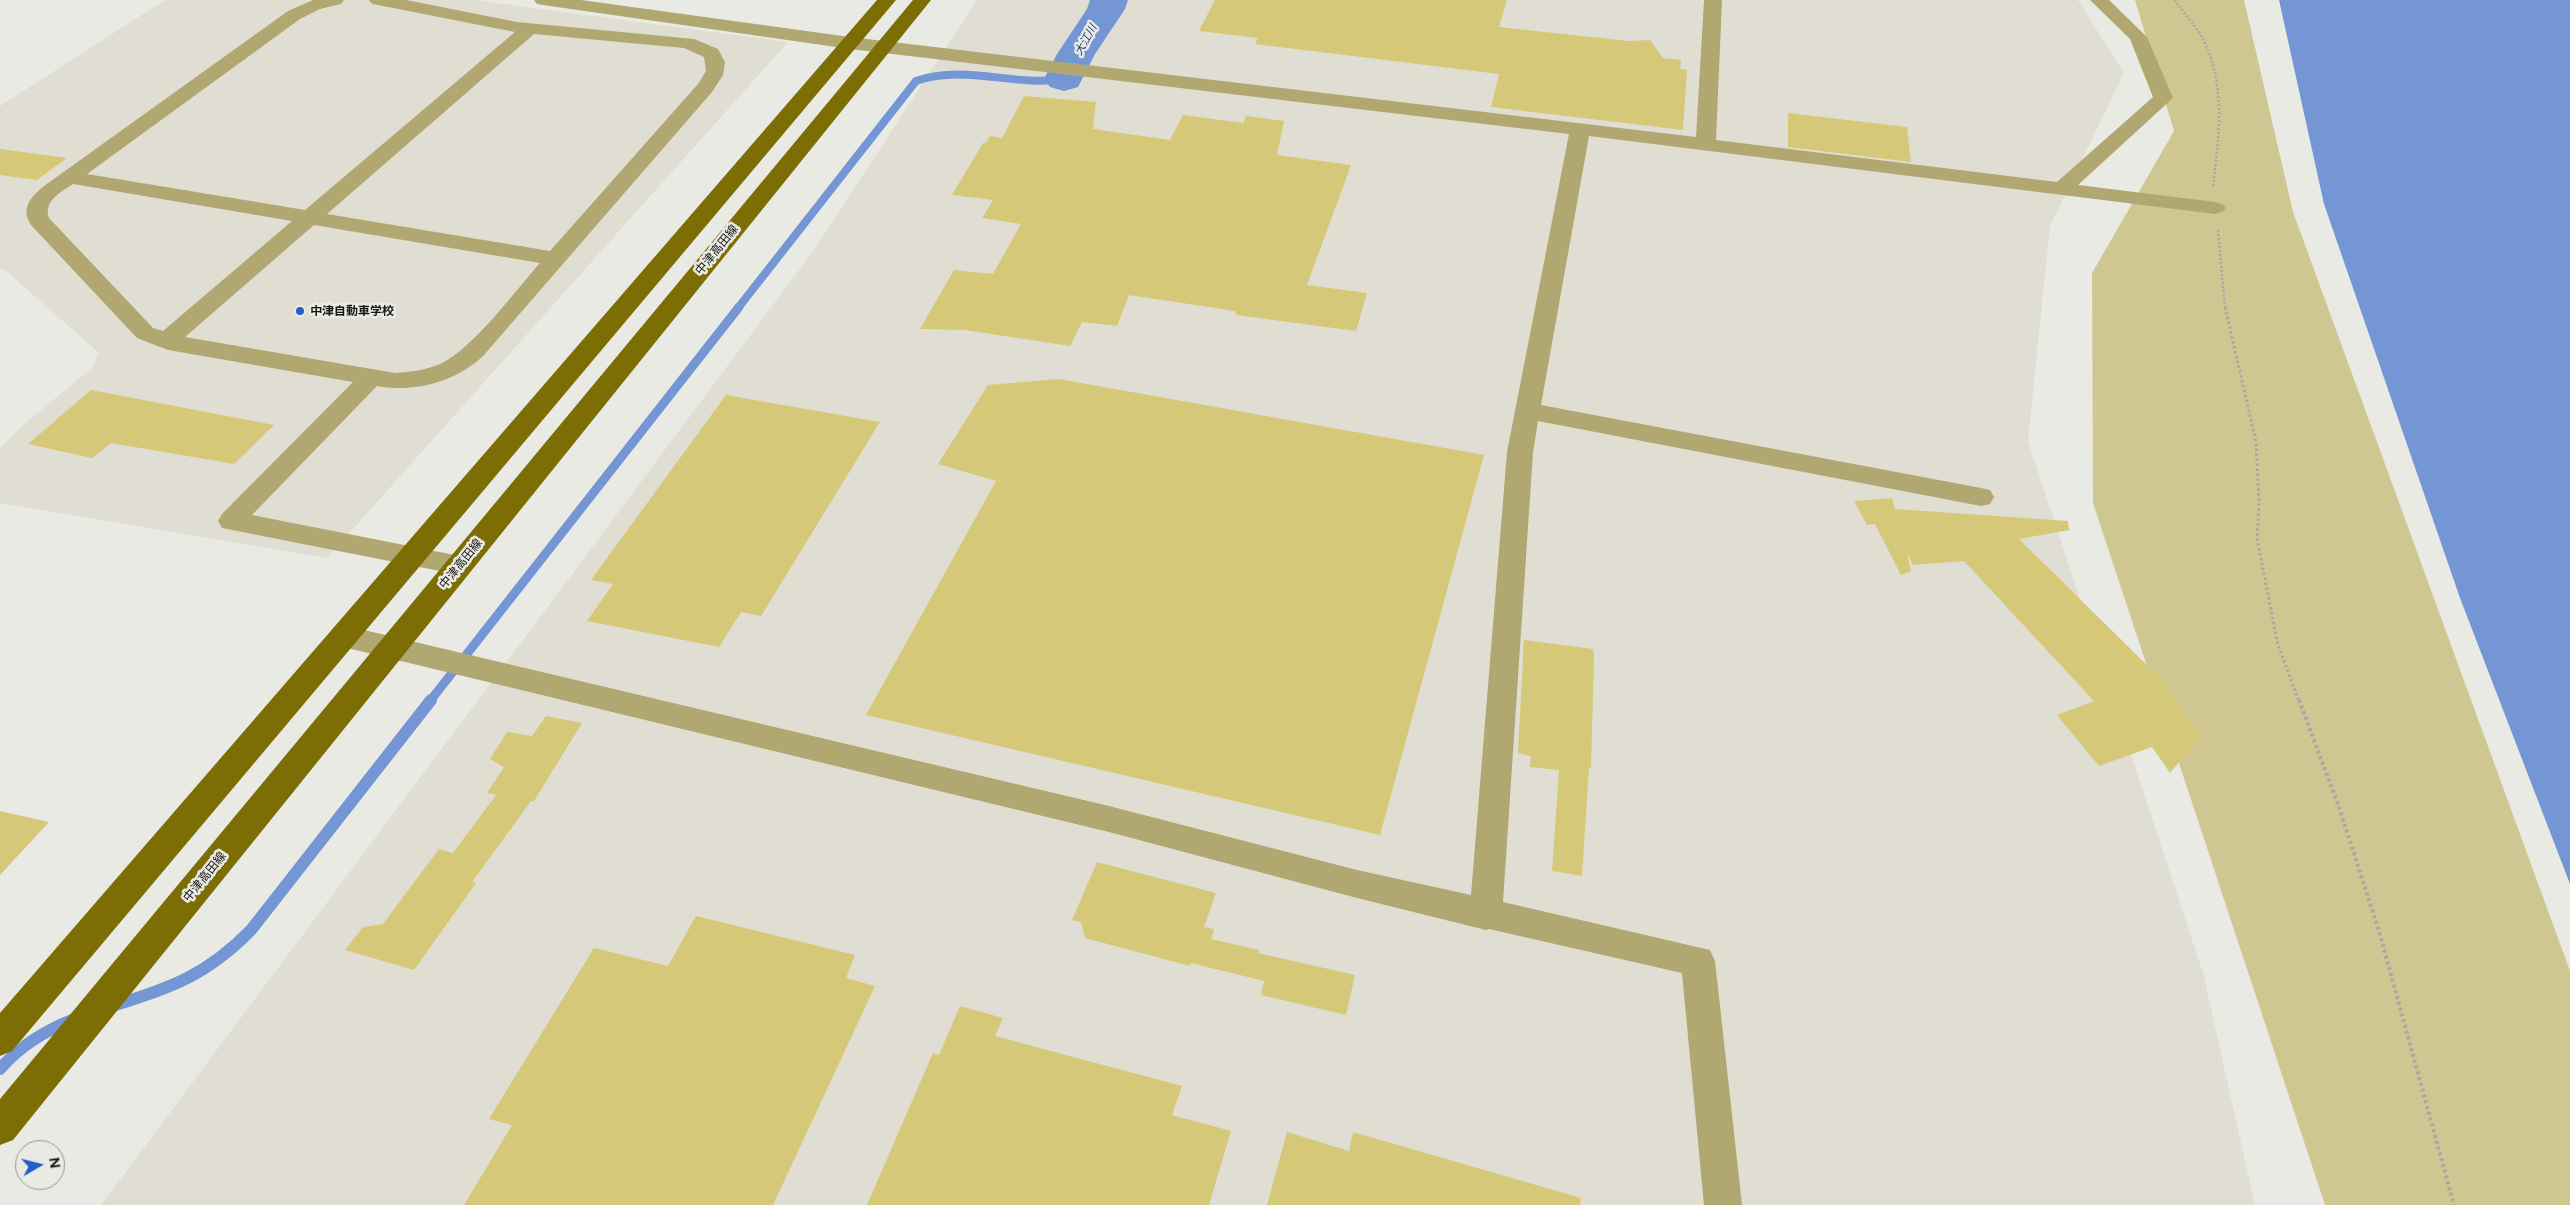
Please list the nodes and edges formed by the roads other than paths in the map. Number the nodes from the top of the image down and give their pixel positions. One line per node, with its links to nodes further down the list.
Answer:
1 (335, 0): 13 (street)
2 (378, 0): 8 (street)
3 (543, 0): 9 (street)
4 (887, 0): 9 (main road)
5 (922, 0): 10 (main road, 中津高田線)
6 (1713, 0): 12 (street)
7 (2099, 0): 14 (street)
8 (530, 29): 16 (street); 17 (street)
9 (850, 43): 10 (street); 22 (main road)
10 (884, 46): 11 (street); 23 (main road, 中津高田線)
11 (1580, 129): 12 (street); 20 (street)
12 (1706, 145): 14 (street)
13 (69, 177): 16 (street); 18 (street)
14 (2061, 189): 15 (street)
15 (2215, 208)
16 (310, 217): 17 (street); 18 (street)
17 (556, 259): 19 (street)
18 (166, 341): 19 (street)
19 (372, 377): 22 (street)
20 (1528, 410): 21 (street); 26 (street)
21 (1981, 497)
22 (410, 557): 23 (street); 24 (main road)
23 (460, 565): 25 (main road, 中津高田線)
24 (343, 636): 25 (street); 27 (main road)
25 (393, 648): 26 (street); 28 (main road, 中津高田線)
26 (1486, 915): 29 (street)
27 (0, 1039)
28 (0, 1126)
29 (1723, 1205)

